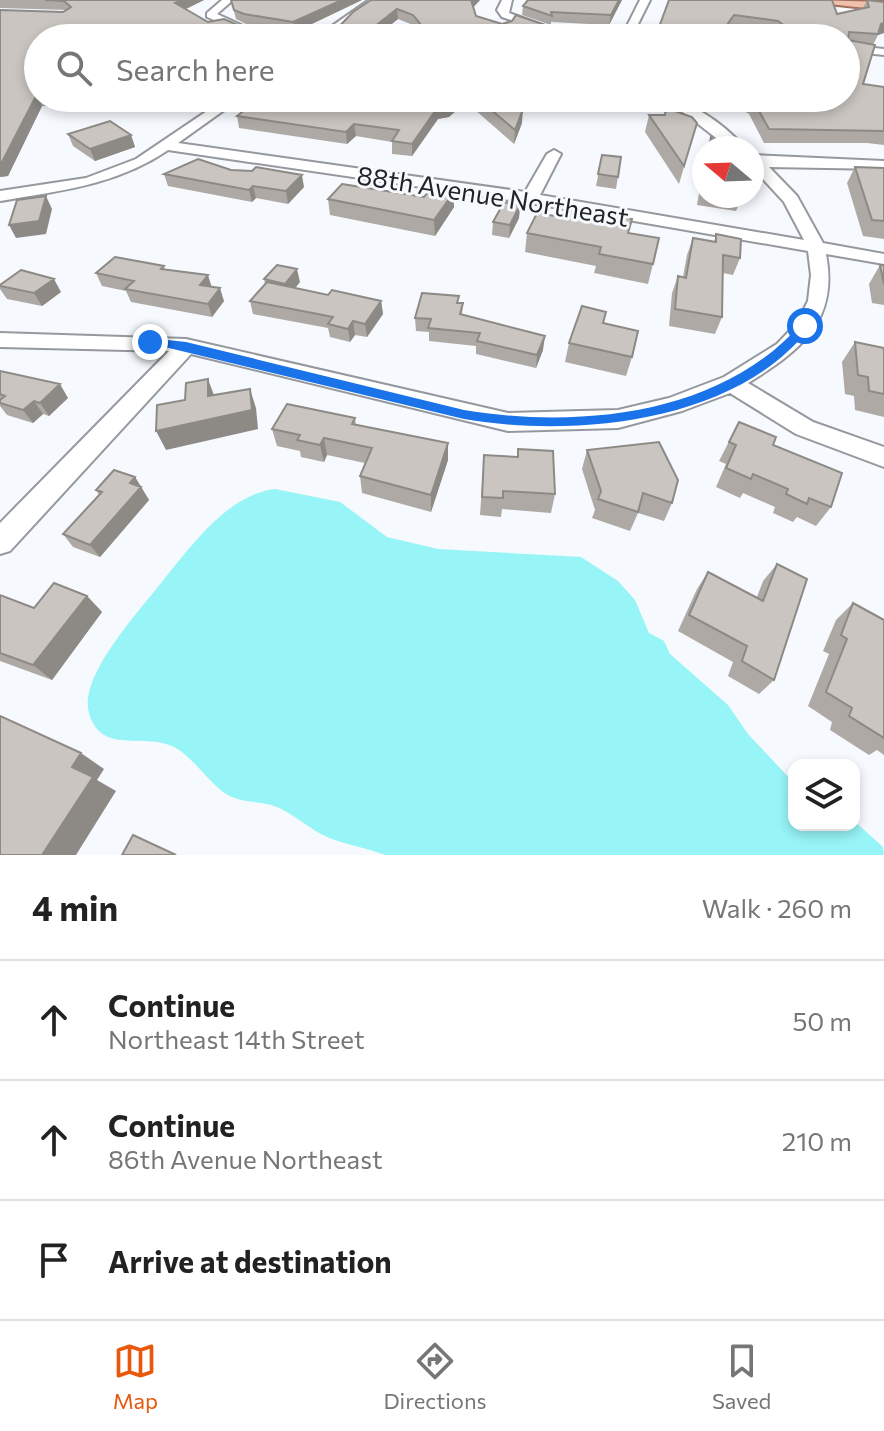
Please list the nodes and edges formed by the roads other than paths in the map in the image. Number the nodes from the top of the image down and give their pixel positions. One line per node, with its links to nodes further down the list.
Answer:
1 (228, 0): 8 (street)
2 (507, 0): 10 (street)
3 (645, 0): 11 (street)
4 (819, 0): 7 (main road)
5 (358, 1): 6 (street)
6 (373, 1): 9 (street)
7 (884, 6)
8 (235, 24)
9 (340, 24)
10 (531, 24)
11 (633, 24)
12 (860, 49): 13 (street)
13 (884, 52)
14 (216, 112): 17 (street)
15 (692, 112): 16 (street)
16 (723, 136)
17 (167, 146): 22 (street); 23 (street, 88th Avenue Northeast)
18 (554, 154): 23 (street)
19 (764, 160): 20 (street)
20 (884, 165)
21 (764, 169): 24 (street)
22 (0, 196)
23 (530, 198): 24 (street, 88th Avenue Northeast)
24 (818, 248): 25 (street, 88th Avenue Northeast); 28 (street)
25 (884, 259)
26 (0, 340): 27 (street)
27 (186, 346): 28 (street); 30 (street)
28 (732, 383): 29 (street)
29 (884, 457)
30 (0, 542)

